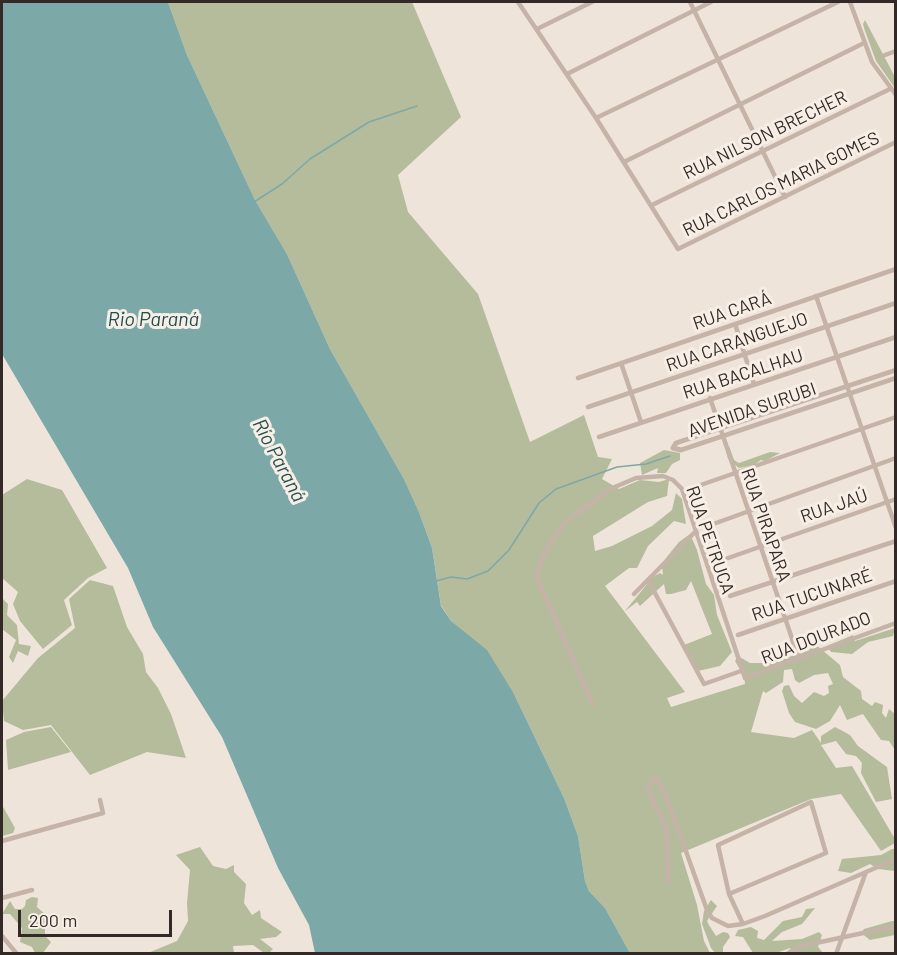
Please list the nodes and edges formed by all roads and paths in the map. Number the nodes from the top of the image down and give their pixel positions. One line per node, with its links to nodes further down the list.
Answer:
1 (518, 2): 8 (street)
2 (591, 2): 8 (street)
3 (690, 2): 7 (street)
4 (711, 2): 7 (street)
5 (838, 2): 12 (street)
6 (850, 2): 9 (street)
7 (693, 10): 12 (street); 13 (street)
8 (537, 29): 13 (street)
9 (864, 43): 14 (street); 16 (street)
10 (896, 51): 11 (street)
11 (885, 55)
12 (719, 59): 16 (street); 17 (street)
13 (567, 74): 17 (street)
14 (890, 89): 15 (street); 19 (street, RUA NILSON BRECHER)
15 (896, 95)
16 (741, 105): 19 (street); 20 (street)
17 (596, 118): 20 (street)
18 (896, 142): 21 (street, RUA CARLOS MARIA GOMES)
19 (763, 151): 21 (street); 22 (street, RUA NILSON BRECHER)
20 (624, 162): 22 (street)
21 (785, 197): 22 (street, RUA CARLOS MARIA GOMES)
22 (652, 205)
23 (896, 269): 24 (street, RUA CARÁ)
24 (816, 296): 26 (street, RUA CARÁ); 27 (street)
25 (896, 303): 27 (street, RUA CARANGUEJO)
26 (735, 324): 29 (street); 31 (street, RUA CARÁ)
27 (826, 327): 29 (street, RUA CARANGUEJO); 30 (street)
28 (896, 337): 30 (street, RUA BACALHAU)
29 (745, 354): 35 (street); 37 (street, RUA CARANGUEJO)
30 (837, 357): 35 (street, RUA BACALHAU); 36 (street)
31 (621, 363): 33 (street, RUA CARÁ); 37 (street)
32 (896, 370): 36 (street, AVENIDA SURUBI)
33 (578, 378)
34 (896, 378): 38 (street, AVENIDA SURUBI)
35 (753, 384): 39 (street, RUA BACALHAU)
36 (847, 386): 38 (street); 43 (street, AVENIDA SURUBI)
37 (631, 392): 40 (street, RUA CARANGUEJO); 42 (street)
38 (849, 393): 44 (street); 45 (street, AVENIDA SURUBI)
39 (710, 398): 42 (street, RUA BACALHAU); 43 (street, RUA PIRAPARA)
40 (588, 407)
41 (896, 417): 44 (street)
42 (642, 422): 46 (street, RUA BACALHAU)
43 (721, 429): 45 (street, RUA PIRAPARA); 45 (street, AVENIDA SURUBI)
44 (861, 429): 48 (street); 49 (street)
45 (723, 436): 49 (street, RUA PIRAPARA)
46 (598, 437)
47 (896, 458): 48 (street)
48 (874, 466): 52 (street); 53 (street)
49 (734, 472): 50 (street); 53 (street, RUA PIRAPARA)
50 (692, 488)
51 (896, 500): 52 (street, RUA JAÚ)
52 (887, 502): 55 (street); 58 (street, RUA JAÚ)
53 (748, 509): 54 (street); 58 (street, RUA PIRAPARA)
54 (705, 527)
55 (896, 528)
56 (695, 532): 60 (street); 69 (street, RUA PETRUCA); 71 (street, RUA PETRUCA)
57 (896, 541): 61 (street)
58 (760, 547): 59 (street, RUA JAÚ); 61 (street, RUA PIRAPARA)
59 (714, 563)
60 (648, 580): 63 (street); 69 (street)
61 (771, 580): 64 (street); 65 (street, RUA PIRAPARA)
62 (896, 581): 65 (street, RUA TUCUNARÉ)
63 (634, 594)
64 (730, 596)
65 (784, 618): 67 (street, RUA TUCUNARÉ); 68 (street, RUA PIRAPARA)
66 (896, 623): 68 (street, RUA DOURADO)
67 (738, 635)
68 (799, 659): 70 (street, RUA DOURADO)
69 (741, 671): 70 (street, RUA PETRUCA)
70 (745, 678)
71 (593, 705)
72 (100, 800): 73 (street)
73 (2, 841)
74 (896, 859): 75 (street)
75 (866, 871): 80 (street); 83 (street)
76 (668, 882): 80 (street)
77 (32, 890): 79 (street)
78 (729, 894): 78 (street); 80 (street)
79 (2, 898)
80 (743, 924)
81 (896, 926): 83 (street)
82 (2, 936): 84 (street)
83 (843, 937): 85 (street); 86 (street)
84 (17, 954)
85 (787, 954)
86 (836, 954)

